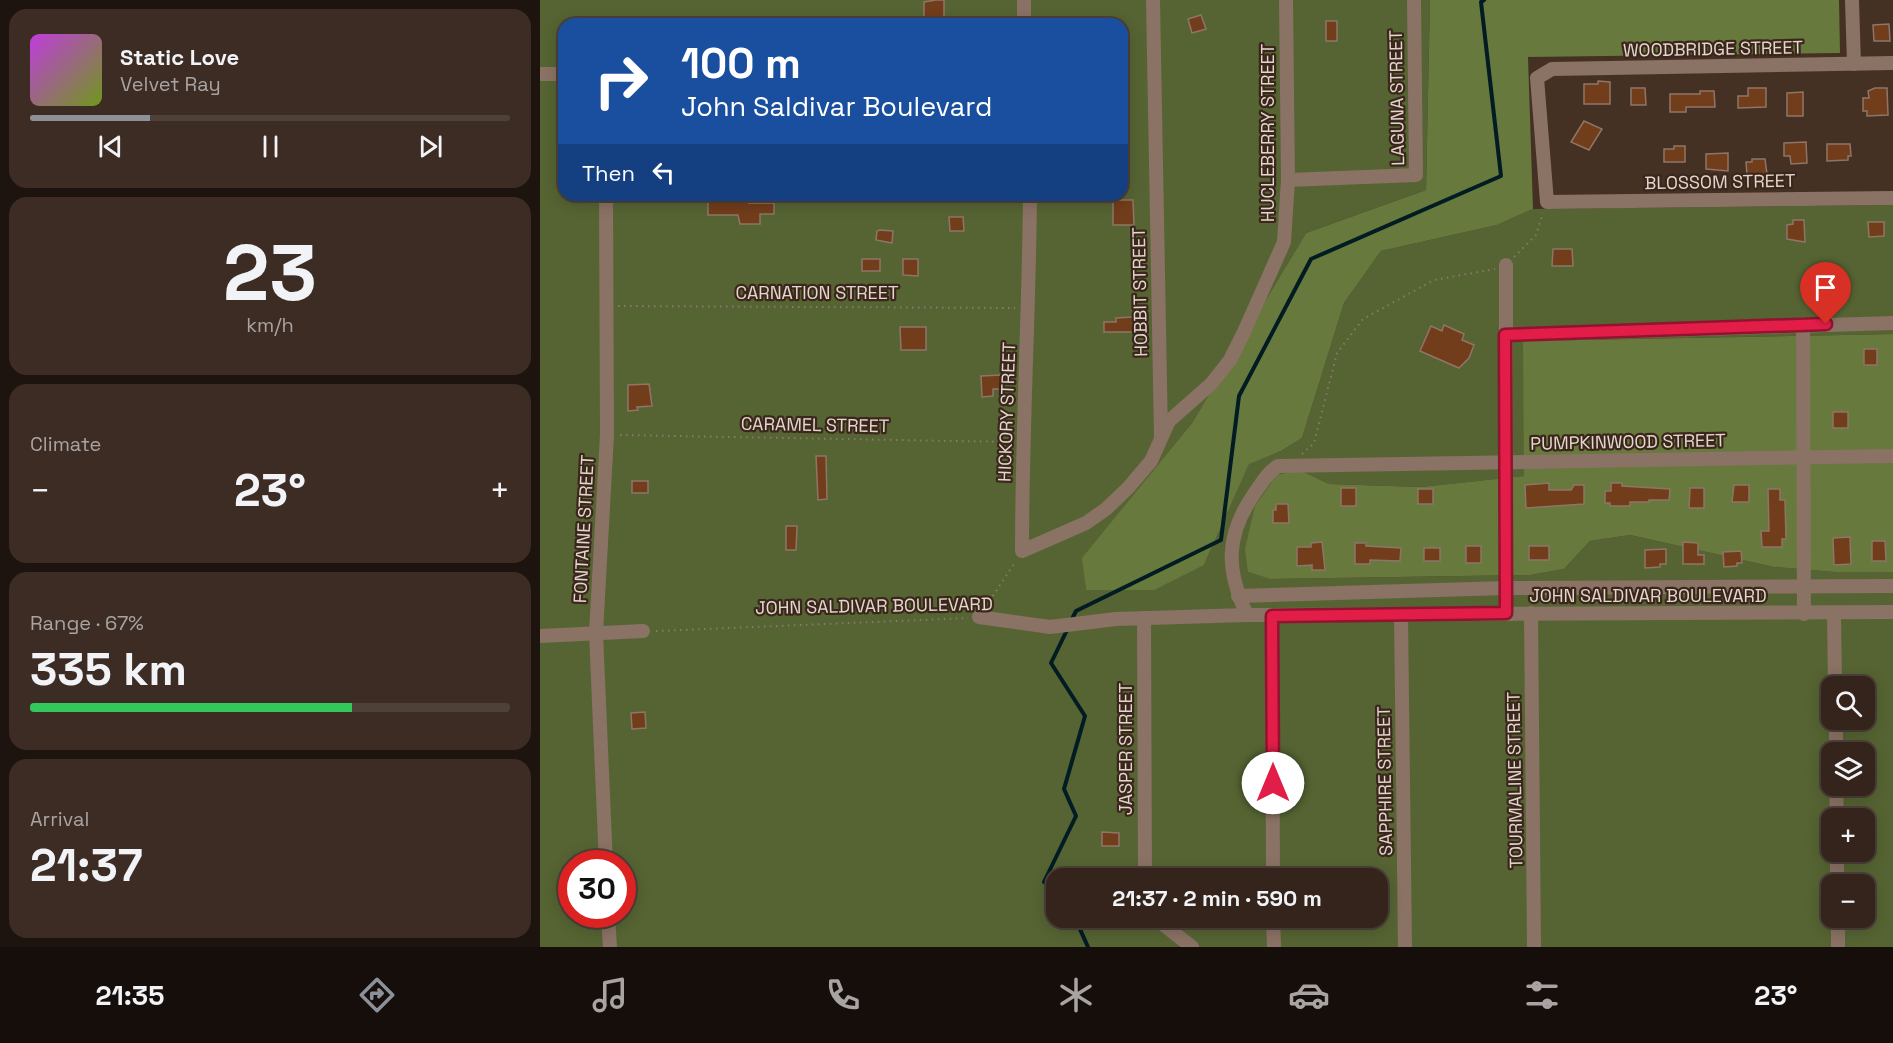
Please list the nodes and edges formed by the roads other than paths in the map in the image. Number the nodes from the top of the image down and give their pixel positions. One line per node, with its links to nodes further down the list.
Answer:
1 (1024, 0): 6 (street)
2 (1153, 0): 20 (street, HOBBIT STREET)
3 (1286, 0): 11 (street, HUCLEBERRY STREET)
4 (1414, 0): 11 (street, LAGUNA STREET)
5 (1852, 0): 8 (street)
6 (1024, 18)
7 (1893, 63): 8 (street, WOODBRIDGE STREET)
8 (1854, 64): 15 (street, WOODBRIDGE STREET)
9 (540, 74): 10 (street)
10 (558, 74)
11 (1288, 180): 20 (street, HUCLEBERRY STREET)
12 (1893, 198): 15 (street, BLOSSOM STREET)
13 (606, 201): 40 (street, FONTAINE STREET)
14 (1030, 201): 24 (street, HICKORY STREET)
15 (1547, 202)
16 (1506, 265): 19 (street)
17 (1893, 323): 18 (street)
18 (1803, 324): 19 (street); 22 (street)
19 (1505, 335): 23 (street)
20 (1161, 440): 24 (street, HUCLEBERRY STREET)
21 (1893, 456): 22 (street, PUMPKINWOOD STREET)
22 (1805, 458): 23 (street, PUMPKINWOOD STREET); 26 (street)
23 (1506, 462): 27 (street); 28 (street, PUMPKINWOOD STREET)
24 (1022, 551)
25 (1893, 586): 26 (street, JOHN SALDIVAR BOULEVARD)
26 (1804, 587): 27 (street, JOHN SALDIVAR BOULEVARD); 33 (street)
27 (1506, 588): 28 (street, JOHN SALDIVAR BOULEVARD); 30 (street)
28 (1238, 596): 35 (street, PUMPKINWOOD STREET)
29 (1893, 612): 34 (street, JOHN SALDIVAR BOULEVARD)
30 (1506, 613): 31 (street, JOHN SALDIVAR BOULEVARD); 32 (street, JOHN SALDIVAR BOULEVARD)
31 (1531, 613): 33 (street, JOHN SALDIVAR BOULEVARD); 54 (street, TOURMALINE STREET)
32 (1401, 614): 36 (street, JOHN SALDIVAR BOULEVARD); 53 (street, SAPPHIRE STREET)
33 (1804, 614): 34 (street, JOHN SALDIVAR BOULEVARD)
34 (1834, 614): 42 (street)
35 (1247, 615): 36 (street, JOHN SALDIVAR BOULEVARD); 38 (street, JOHN SALDIVAR BOULEVARD)
36 (1272, 616): 45 (street)
37 (979, 617): 38 (street, JOHN SALDIVAR BOULEVARD)
38 (1144, 618): 44 (street, JASPER STREET)
39 (643, 631): 40 (street)
40 (596, 633): 41 (street); 43 (street, FONTAINE STREET)
41 (540, 636)
42 (1835, 676)
43 (605, 850)
44 (1145, 868)
45 (1273, 868)
46 (609, 928): 50 (street)
47 (1168, 928): 51 (street)
48 (1273, 928): 52 (street)
49 (1838, 928): 55 (street)
50 (610, 947)
51 (1192, 947)
52 (1274, 947)
53 (1405, 947)
54 (1534, 947)
55 (1838, 947)

